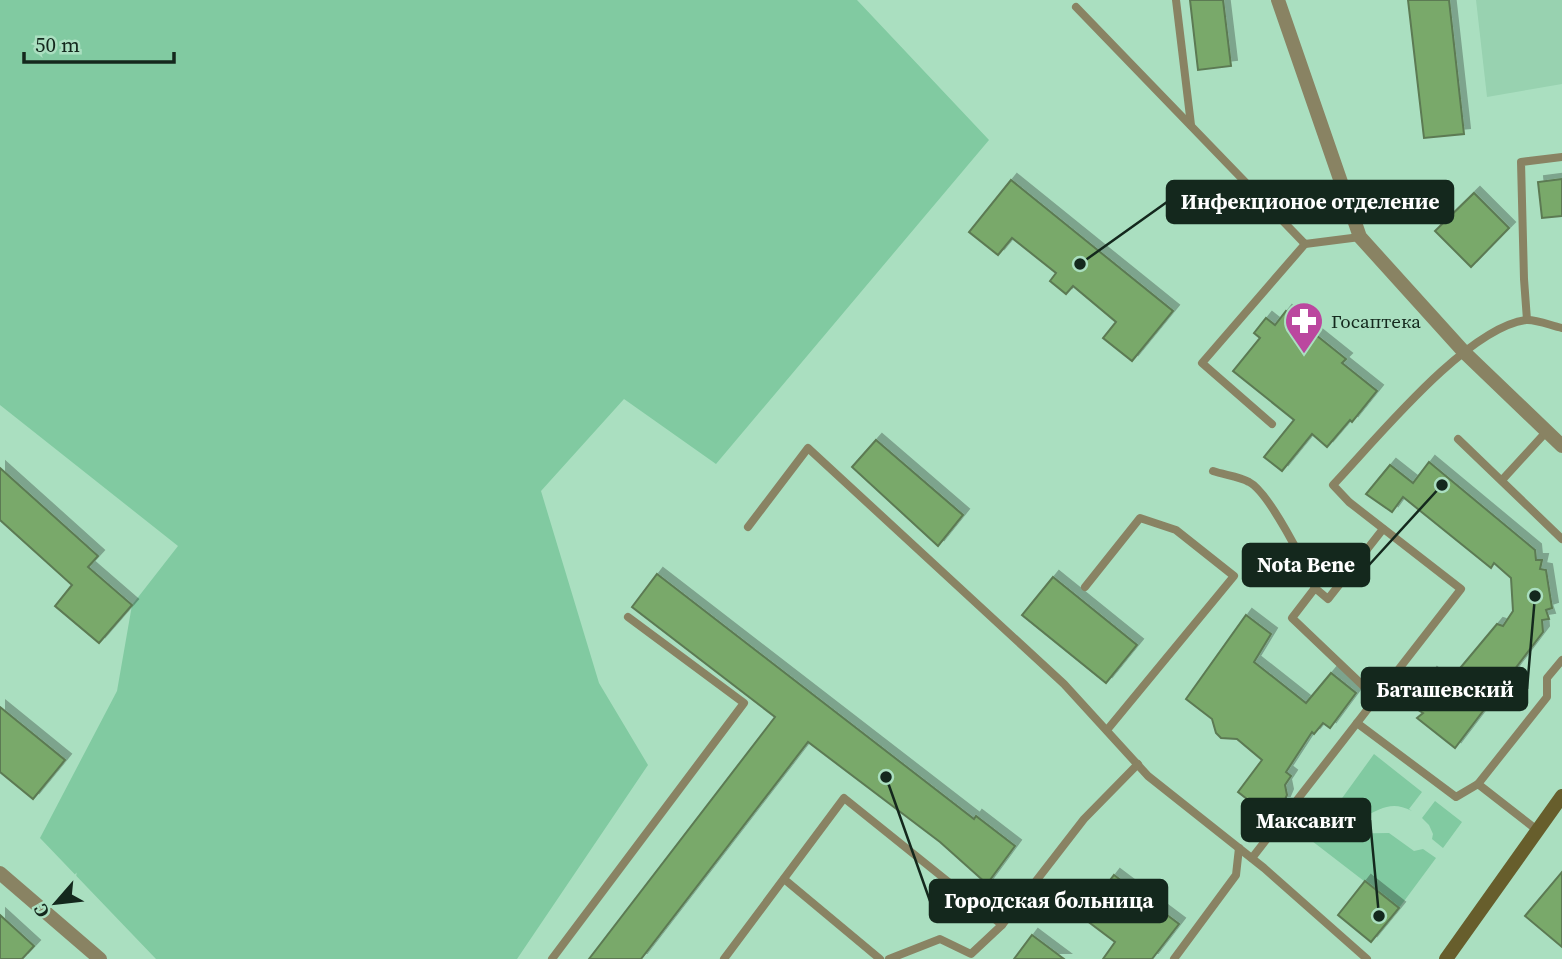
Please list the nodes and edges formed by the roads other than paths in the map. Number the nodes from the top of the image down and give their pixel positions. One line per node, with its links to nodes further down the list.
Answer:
1 (1176, 0): 4 (lane)
2 (1278, 0): 6 (street)
3 (1076, 7): 4 (lane)
4 (1191, 125): 7 (lane)
5 (1562, 157): 8 (lane)
6 (1360, 237): 7 (lane); 10 (street)
7 (1305, 244): 11 (lane)
8 (1527, 320): 9 (lane); 10 (lane)
9 (1562, 328)
10 (1464, 352): 12 (street); 18 (lane)
11 (1272, 424)
12 (1547, 431): 14 (street); 16 (lane)
13 (1458, 439): 16 (lane)
14 (1562, 446)
15 (1213, 471): 21 (lane)
16 (1503, 479): 19 (lane)
17 (748, 527): 26 (lane)
18 (1383, 529): 21 (lane); 24 (lane)
19 (1562, 539)
20 (1085, 587): 26 (lane)
21 (1315, 588): 24 (lane)
22 (628, 617): 37 (lane)
23 (1562, 660): 28 (lane)
24 (1376, 698): 25 (lane)
25 (1357, 723): 28 (lane); 32 (lane)
26 (1107, 730): 27 (lane)
27 (1138, 764): 31 (lane); 35 (lane)
28 (1478, 784): 30 (lane)
29 (1562, 796): 30 (main road)
30 (1537, 830): 43 (main road)
31 (1239, 848): 32 (lane); 41 (lane)
32 (1252, 858): 42 (lane)
33 (0, 873): 36 (street)
34 (784, 879): 35 (lane); 38 (lane); 39 (lane)
35 (1002, 925): 40 (lane)
36 (100, 959)
37 (552, 959)
38 (724, 959)
39 (880, 959)
40 (888, 959)
41 (1174, 959)
42 (1367, 959)
43 (1447, 959)

